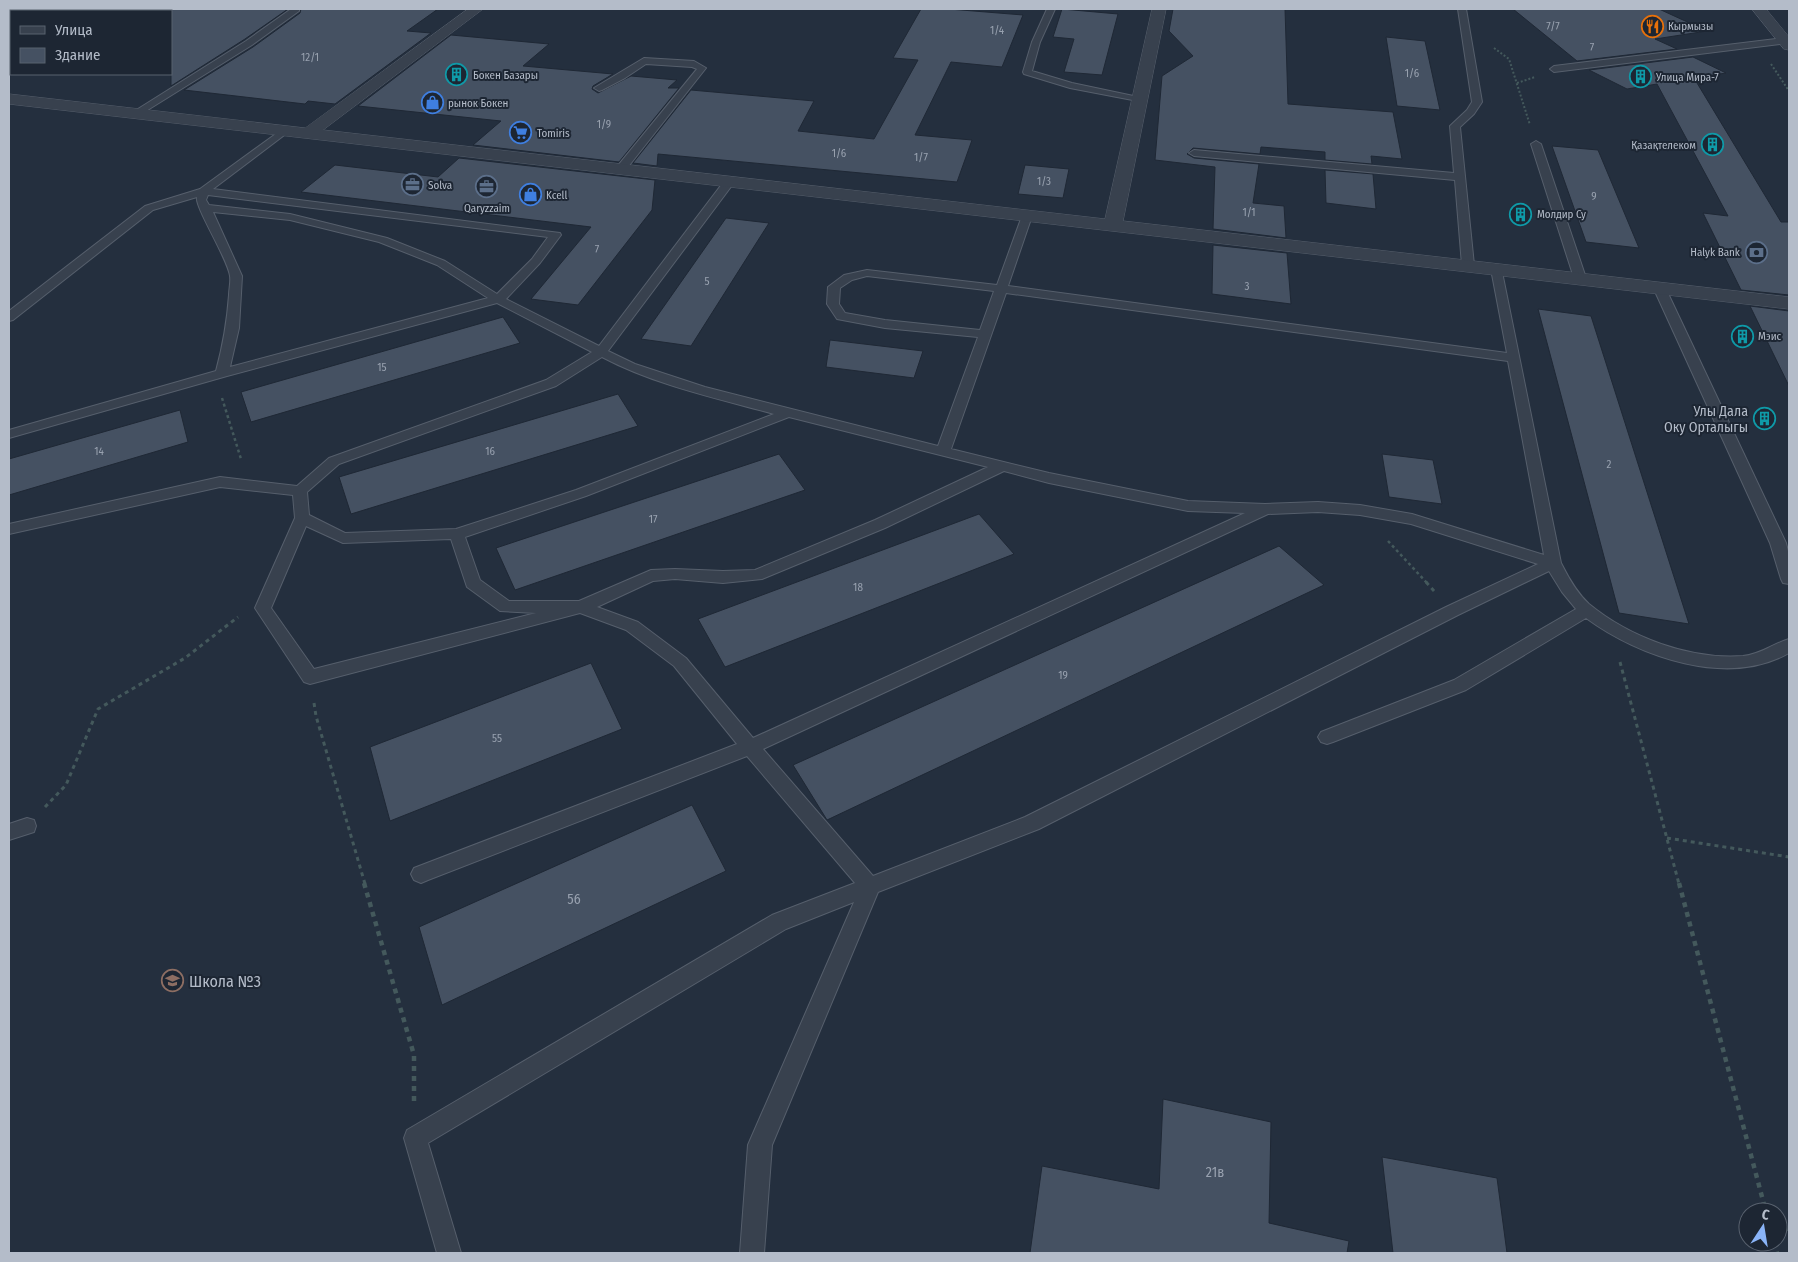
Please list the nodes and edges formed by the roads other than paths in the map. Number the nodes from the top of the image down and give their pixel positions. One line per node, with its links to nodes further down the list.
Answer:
1 (295, 9): 12 (lane)
2 (476, 9): 14 (street)
3 (1051, 9): 11 (lane)
4 (1159, 9): 11 (street)
5 (1462, 9): 18 (lane)
6 (1759, 9): 7 (street)
7 (1787, 44): 8 (lane)
8 (1554, 69)
9 (598, 88): 17 (lane)
10 (9, 99): 12 (street)
11 (1140, 100): 23 (street)
12 (135, 114): 13 (street)
13 (284, 131): 14 (street); 20 (lane)
14 (307, 134): 17 (street)
15 (1536, 144): 26 (lane)
16 (1194, 153): 18 (lane)
17 (620, 170): 19 (street)
18 (1460, 177): 24 (lane)
19 (729, 182): 22 (street); 33 (lane)
20 (204, 192): 21 (lane); 29 (lane); 31 (lane)
21 (204, 208): 29 (lane); 35 (lane)
22 (1027, 216): 23 (street); 28 (lane)
23 (1113, 226): 24 (street)
24 (1468, 265): 25 (street)
25 (1497, 269): 26 (street); 34 (lane)
26 (1580, 278): 27 (street)
27 (1659, 287): 30 (street); 46 (lane)
28 (1001, 290): 32 (lane); 32 (lane); 34 (lane)
29 (499, 299): 33 (lane); 35 (lane)
30 (1789, 303)
31 (9, 317)
32 (985, 334): 38 (lane)
33 (600, 353): 36 (lane); 40 (lane)
34 (1514, 358): 45 (lane)
35 (222, 373): 37 (lane)
36 (788, 414): 38 (lane); 44 (lane)
37 (9, 434)
38 (944, 452): 39 (lane)
39 (1003, 466): 41 (lane); 47 (lane)
40 (300, 491): 42 (lane); 43 (lane)
41 (1266, 509): 45 (lane); 51 (lane)
42 (302, 518): 44 (lane); 47 (lane)
43 (9, 529)
44 (456, 534): 47 (lane)
45 (1553, 563): 48 (lane); 55 (lane)
46 (1788, 570)
47 (581, 608): 51 (lane)
48 (1587, 610): 49 (lane); 50 (lane)
49 (1789, 645)
50 (1327, 737)
51 (750, 747): 54 (lane); 55 (lane)
52 (27, 826): 53 (lane)
53 (9, 832)
54 (421, 874)
55 (870, 887): 56 (lane); 57 (lane)
56 (448, 1253)
57 (752, 1253)

